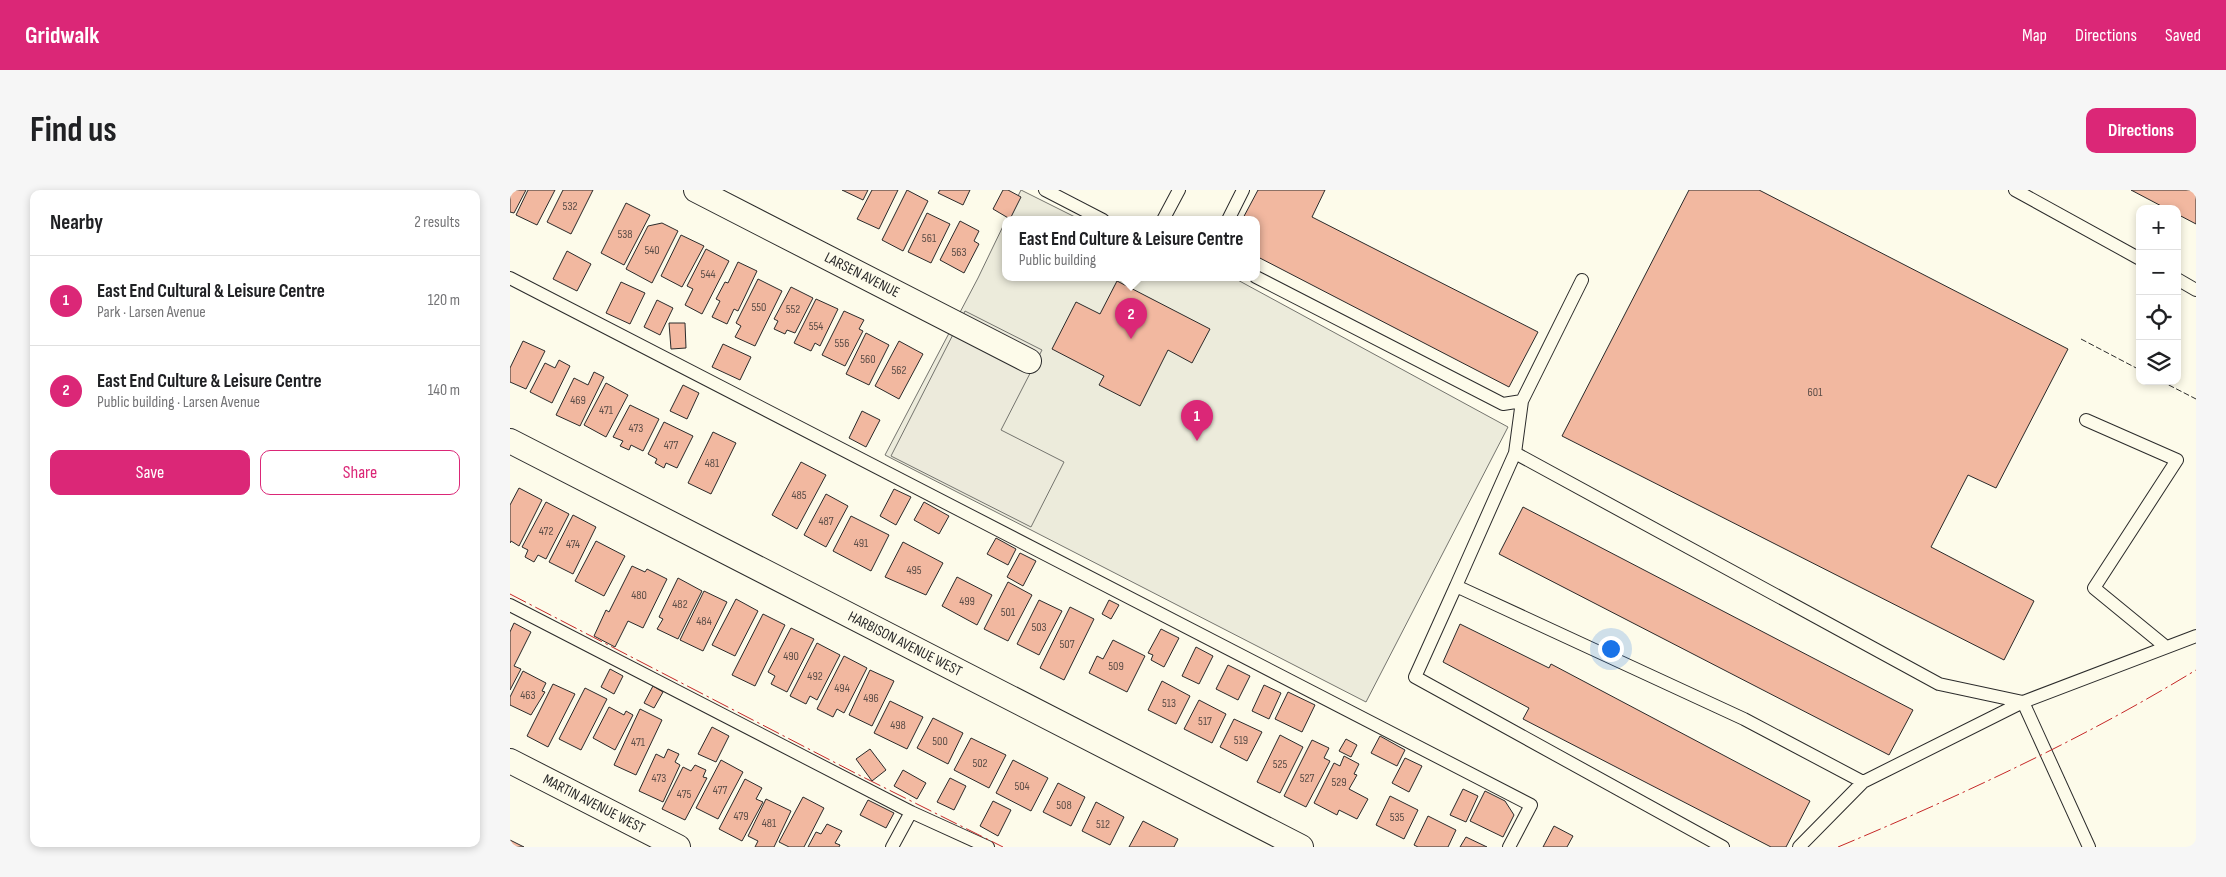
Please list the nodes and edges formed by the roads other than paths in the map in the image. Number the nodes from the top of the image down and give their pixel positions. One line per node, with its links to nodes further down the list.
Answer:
1 (696, 190): 15 (street, LARSEN AVENUE)
2 (1045, 190): 6 (lane)
3 (1179, 190): 7 (lane)
4 (1243, 190): 8 (lane)
5 (2015, 190): 9 (lane)
6 (1095, 216)
7 (1165, 216)
8 (1230, 216)
9 (2136, 257)
10 (510, 278): 32 (lane)
11 (1260, 279): 16 (lane)
12 (1582, 280): 16 (lane)
13 (2181, 281): 14 (lane)
14 (2196, 290)
15 (1029, 361)
16 (1522, 401): 19 (lane)
17 (2086, 420): 23 (lane)
18 (510, 441): 31 (street, HARBISON AVENUE WEST)
19 (1515, 453): 20 (lane); 24 (lane)
20 (1456, 586): 26 (lane); 33 (lane)
21 (510, 604): 27 (lane)
22 (2196, 636): 23 (lane)
23 (2166, 647): 24 (lane)
24 (2023, 702): 26 (lane); 35 (lane)
25 (510, 762): 28 (street, MARTIN AVENUE WEST)
26 (1863, 782): 34 (lane)
27 (911, 812): 29 (lane); 30 (lane)
28 (678, 847)
29 (892, 847)
30 (988, 847)
31 (1301, 847)
32 (1509, 847)
33 (1723, 847)
34 (1799, 847)
35 (2089, 847)

